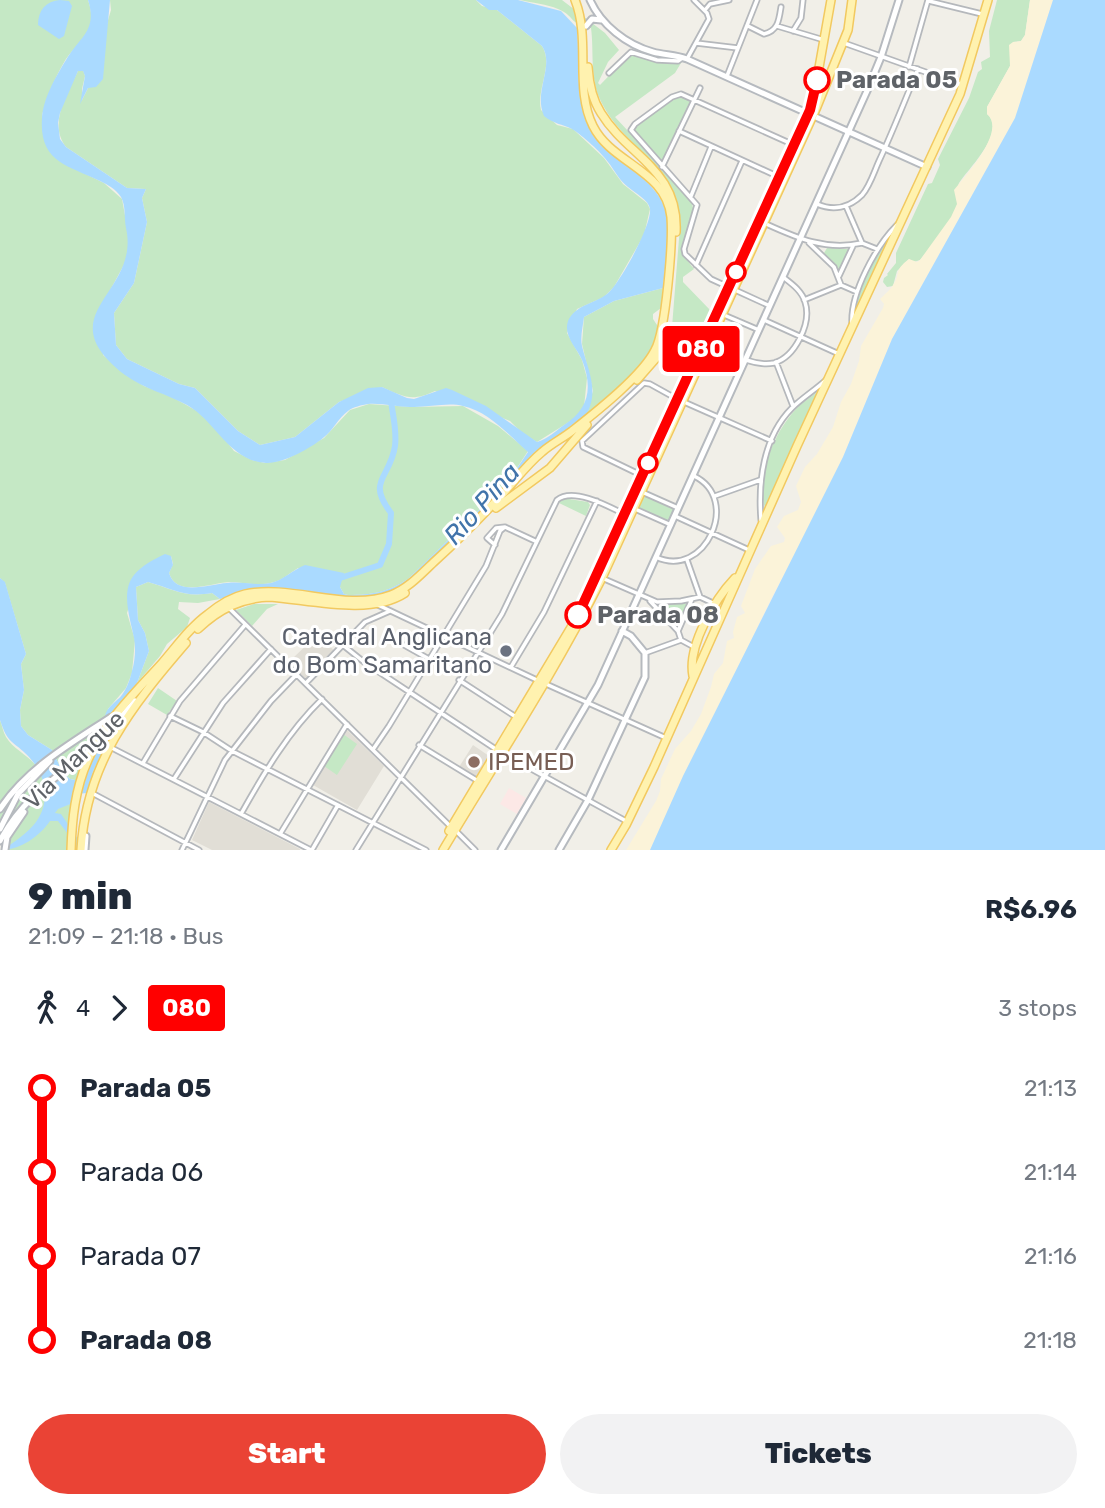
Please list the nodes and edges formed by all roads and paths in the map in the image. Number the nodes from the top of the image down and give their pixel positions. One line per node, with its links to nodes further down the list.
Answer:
1 (577, 0): 19 (main road)
2 (694, 0): 14 (street)
3 (729, 0): 12 (street)
4 (757, 0): 17 (street)
5 (803, 0): 20 (street)
6 (831, 0): 21 (main road)
7 (852, 0): 23 (main road)
8 (898, 0): 25 (main road)
9 (927, 0): 15 (street); 27 (street)
10 (988, 0): 15 (main road)
11 (591, 1): 16 (main road)
12 (710, 2): 14 (street)
13 (781, 7): 18 (street)
14 (706, 11): 22 (street)
15 (984, 15): 31 (main road)
16 (607, 24): 19 (main road); 26 (main road)
17 (748, 26): 18 (street); 24 (street)
18 (777, 26): 20 (street)
19 (585, 29): 40 (main road); 43 (main road)
20 (793, 31): 21 (street)
21 (824, 40): 34 (main road)
22 (696, 43): 24 (street); 26 (street)
23 (844, 43): 25 (street); 34 (main road)
24 (738, 48): 30 (street)
25 (881, 57): 27 (street); 36 (main road)
26 (684, 58): 29 (street); 30 (main road)
27 (909, 67): 28 (street)
28 (918, 69): 31 (street); 39 (street)
29 (609, 73)
30 (727, 77): 34 (main road)
31 (964, 85): 42 (main road)
32 (701, 88): 33 (street)
33 (694, 100): 35 (street); 37 (street); 43 (street)
34 (811, 115): 36 (main road); 37 (main road); 44 (main road)
35 (679, 131): 38 (street); 43 (street)
36 (848, 132): 39 (main road); 46 (main road)
37 (794, 145): 44 (main road)
38 (711, 146): 41 (street); 45 (street)
39 (885, 149): 42 (main road); 47 (street)
40 (627, 160): 43 (main road); 77 (main road)
41 (743, 161): 44 (street); 56 (street)
42 (927, 167): 48 (main road)
43 (659, 169): 45 (street); 78 (main road)
44 (782, 178): 49 (main road); 60 (main road)
45 (691, 196): 56 (street)
46 (816, 204): 47 (street); 50 (main road)
47 (846, 206): 51 (street)
48 (902, 220): 54 (street); 66 (main road)
49 (764, 223): 50 (street); 60 (main road)
50 (804, 240): 53 (street); 55 (street); 58 (main road)
51 (862, 243): 52 (street); 54 (street)
52 (853, 245): 53 (street); 57 (street)
53 (827, 246): 55 (street)
54 (877, 249): 61 (street)
55 (822, 253): 57 (street)
56 (696, 265): 60 (street)
57 (839, 276): 59 (street)
58 (783, 277): 62 (street); 63 (main road)
59 (841, 285): 61 (street); 62 (street)
60 (731, 288): 63 (street); 64 (main road); 73 (main road)
61 (857, 292): 66 (street)
62 (804, 300): 68 (street)
63 (770, 306): 65 (main road)
64 (722, 314): 67 (street); 73 (main road)
65 (764, 320): 67 (main road); 68 (street)
66 (852, 326): 69 (main road)
67 (759, 330): 70 (main road)
68 (800, 336): 69 (street); 71 (street)
69 (839, 354): 72 (main road)
70 (746, 360): 71 (street); 75 (main road)
71 (776, 362): 74 (street)
72 (827, 379): 74 (street); 94 (main road)
73 (680, 400): 75 (street); 79 (main road); 79 (street)
74 (793, 406): 76 (street)
75 (719, 418): 76 (street); 80 (main road)
76 (772, 441): 81 (street)
77 (531, 463): 78 (main road); 137 (main road)
78 (542, 475): 110 (main road)
79 (645, 476): 83 (main road); 91 (main road)
80 (694, 476): 85 (street); 89 (main road)
81 (760, 480): 82 (street); 84 (street)
82 (752, 483): 84 (street); 85 (street)
83 (642, 492): 89 (street); 90 (main road)
84 (760, 494): 94 (street)
85 (715, 496): 96 (street)
86 (588, 499): 87 (street); 88 (street); 97 (street)
87 (597, 501): 88 (street); 91 (street)
88 (593, 508): 126 (street)
89 (678, 508): 92 (main road)
90 (635, 509): 93 (street); 103 (main road)
91 (624, 514): 131 (main road)
92 (674, 516): 93 (main road); 96 (street)
93 (671, 524): 100 (main road)
94 (762, 526): 99 (main road)
95 (503, 528): 97 (street); 98 (street); 98 (street)
96 (711, 533): 99 (street); 101 (street)
97 (535, 541): 123 (street)
98 (495, 545): 117 (street)
99 (750, 551): 102 (main road)
100 (656, 557): 101 (street); 104 (main road)
101 (687, 560): 105 (street)
102 (741, 572): 109 (main road); 128 (main road)
103 (602, 578): 104 (street); 131 (main road)
104 (638, 596): 106 (street); 115 (main road)
105 (700, 597): 107 (street); 109 (street)
106 (648, 599): 108 (street); 113 (street)
107 (692, 599): 108 (street); 116 (street)
108 (666, 602): 113 (street)
109 (715, 604): 121 (main road)
110 (376, 605): 111 (main road); 112 (street)
111 (230, 610): 114 (street); 130 (main road)
112 (389, 610): 117 (street); 120 (street)
113 (660, 611): 116 (street)
114 (245, 625): 122 (street); 138 (street)
115 (622, 631): 124 (main road); 135 (main road)
116 (678, 631): 118 (street)
117 (443, 636): 123 (street); 125 (street)
118 (681, 640): 121 (street); 124 (street)
119 (404, 645): 125 (street)
120 (344, 646): 132 (street); 133 (street)
121 (695, 647): 128 (main road)
122 (271, 649): 127 (street); 142 (street)
123 (476, 652): 126 (street); 129 (street)
124 (645, 653): 140 (main road)
125 (429, 659): 133 (street)
126 (511, 667): 131 (street)
127 (297, 674): 132 (street); 147 (street)
128 (694, 677): 143 (main road)
129 (459, 680): 136 (street); 139 (street)
130 (153, 681): 144 (main road); 156 (main road, Via Mangue)
131 (541, 682): 135 (street); 139 (main road); 148 (main road)
132 (306, 683): 134 (street)
133 (409, 690): 136 (street); 146 (street)
134 (322, 699): 141 (street); 151 (street)
135 (589, 704): 140 (street); 153 (main road)
136 (439, 713): 145 (street); 148 (street)
137 (113, 716): 149 (main road, Via Mangue); 172 (main road)
138 (170, 716): 142 (street); 150 (street)
139 (516, 718): 148 (main road)
140 (626, 720): 143 (street); 160 (main road)
141 (347, 724): 146 (street); 157 (street)
142 (203, 732): 147 (street); 154 (street)
143 (666, 738): 164 (main road)
144 (111, 743): 150 (street); 158 (main road)
145 (419, 745): 152 (street); 155 (street)
146 (374, 749): 152 (street)
147 (232, 751): 151 (street); 159 (street)
148 (500, 752): 153 (street); 155 (main road); 167 (main road)
149 (55, 756): 162 (main road, Via Mangue); 166 (main road)
150 (142, 763): 154 (street)
151 (267, 768): 157 (street); 163 (street)
152 (399, 777): 165 (street); 167 (street)
153 (546, 777): 160 (street); 182 (main road)
154 (174, 780): 159 (street)
155 (478, 781): 167 (main road)
156 (48, 782): 169 (main road, Via Mangue); 171 (main road)
157 (309, 789): 161 (street); 168 (street)
158 (90, 796): 170 (street); 173 (main road)
159 (208, 797): 163 (street); 170 (street)
160 (588, 800): 164 (street); 183 (main road)
161 (338, 805): 165 (street); 176 (street)
162 (0, 809)
163 (241, 815): 168 (street)
164 (628, 821): 184 (main road)
165 (372, 822): 177 (street); 178 (street)
166 (0, 829)
167 (453, 829): 179 (main road); 180 (main road); 181 (street)
168 (279, 834): 176 (street)
169 (0, 841)
170 (186, 843): 174 (street); 175 (street)
171 (5, 850)
172 (71, 850)
173 (83, 850)
174 (183, 850)
175 (200, 850)
176 (312, 850)
177 (356, 850)
178 (426, 850)
179 (438, 850)
180 (443, 850)
181 (475, 850)
182 (501, 850)
183 (559, 850)
184 (611, 850)

